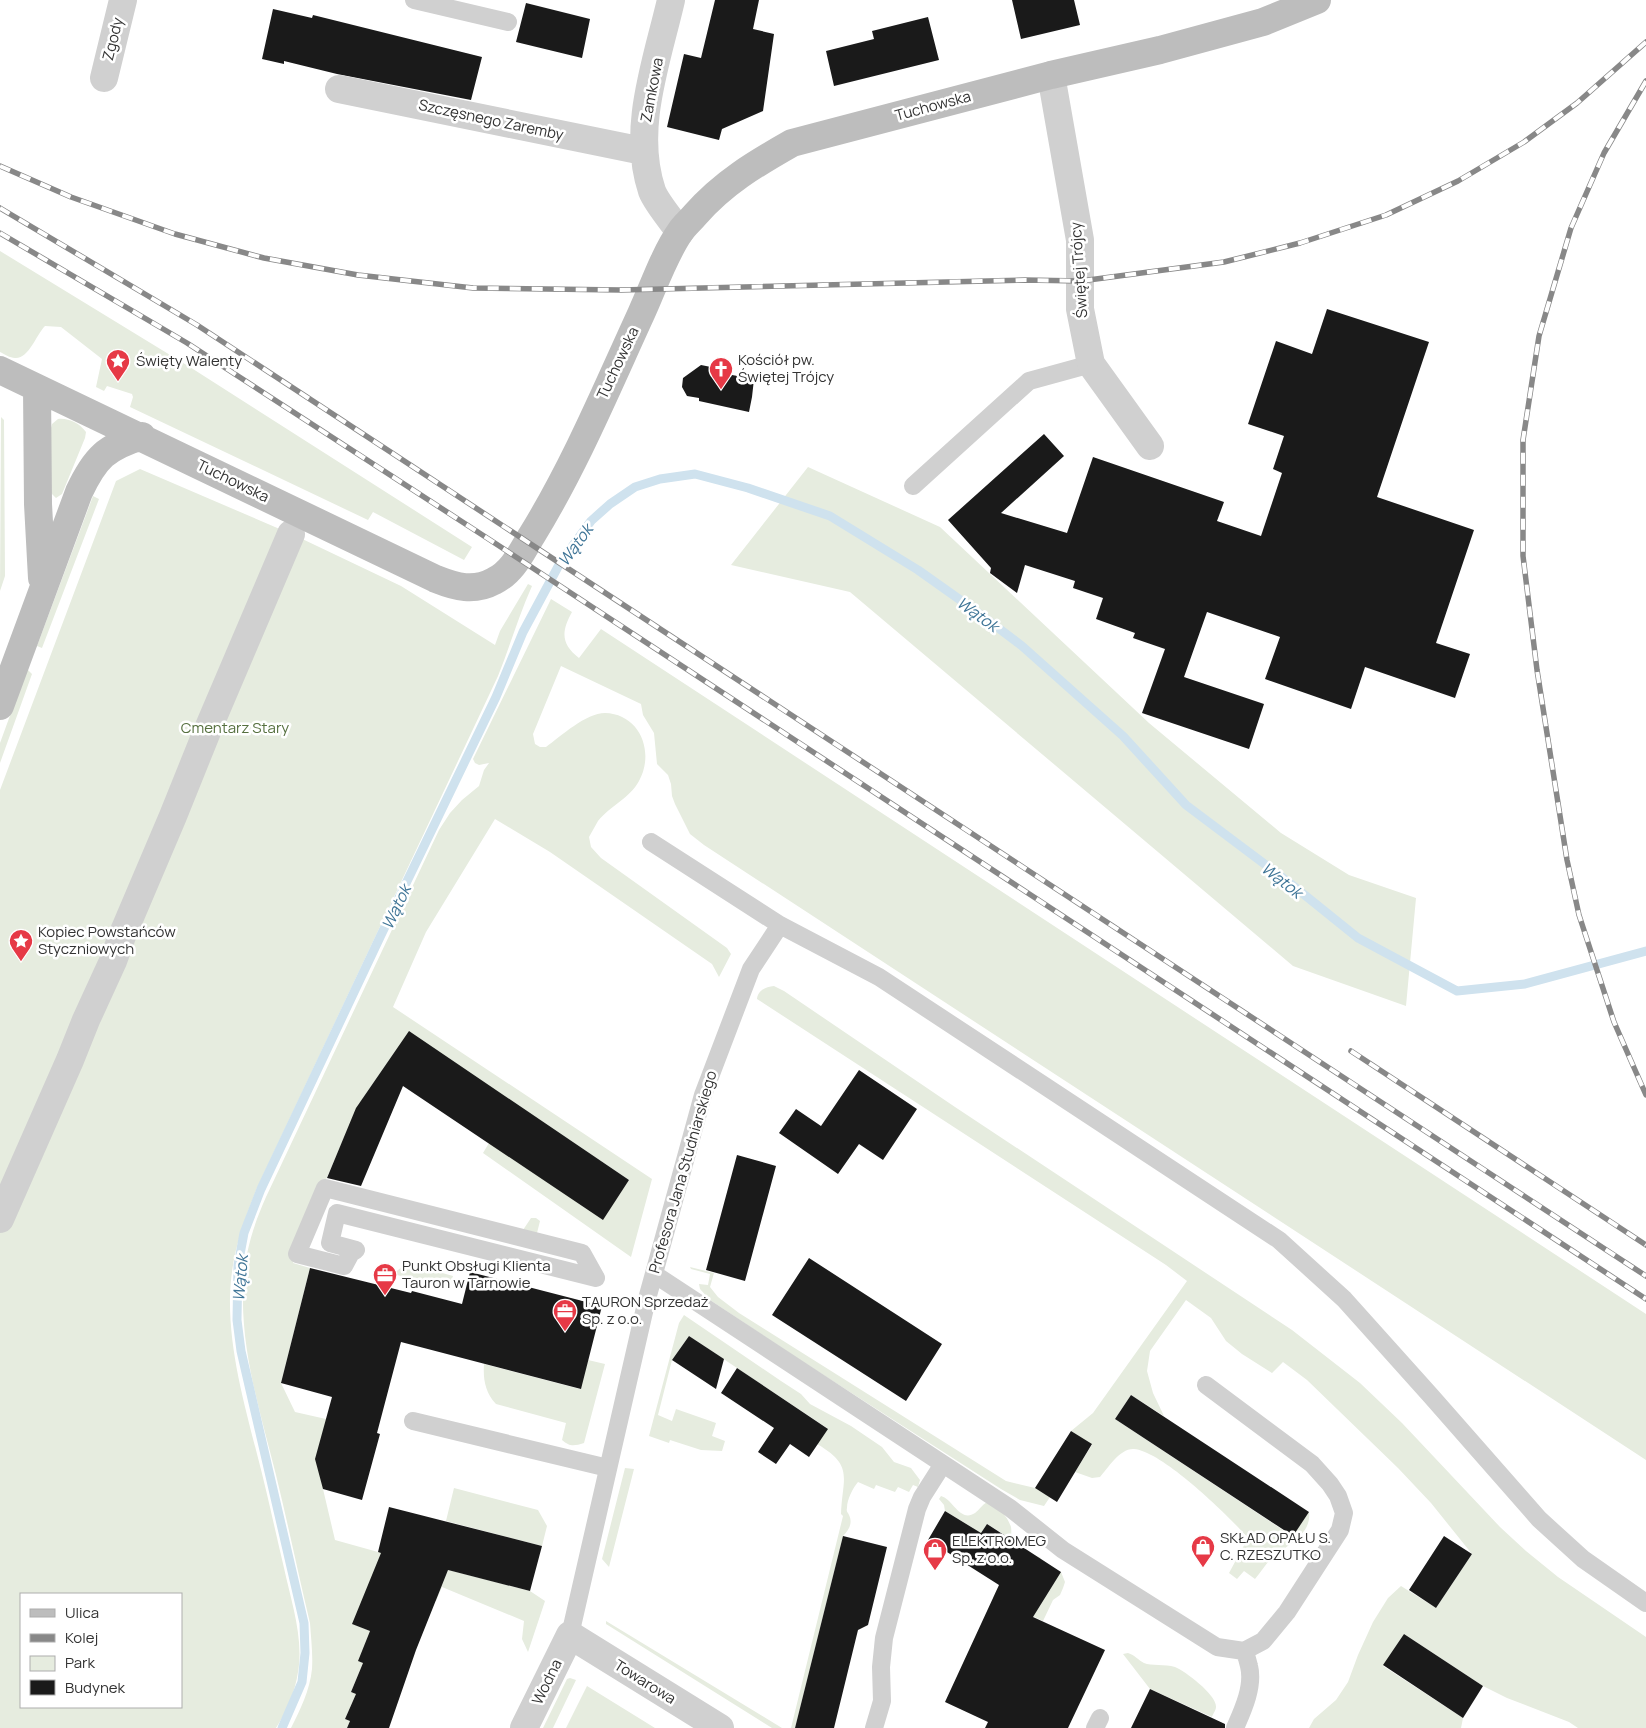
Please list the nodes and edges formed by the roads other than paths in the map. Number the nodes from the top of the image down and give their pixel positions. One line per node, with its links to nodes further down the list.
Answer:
1 (123, 0): 7 (street, Zgody)
2 (414, 0): 5 (lane)
3 (671, 0): 9 (street, Zamkowa)
4 (1317, 0): 6 (street, Tuchowska)
5 (508, 22)
6 (1051, 75): 10 (street, Tuchowska); 11 (street, Świętej Trójcy)
7 (104, 78)
8 (339, 89): 9 (street, Szczęsnego Zaremby)
9 (644, 151): 10 (street, Zamkowa)
10 (680, 232): 14 (street, Tuchowska)
11 (1091, 364): 15 (street, Świętej Trójcy); 16 (lane)
12 (0, 370): 13 (street, Tuchowska)
13 (37, 388): 14 (street, Tuchowska); 18 (street)
14 (142, 436): 18 (street)
15 (1150, 446)
16 (913, 486)
17 (291, 534): 22 (street)
18 (43, 589): 19 (street)
19 (0, 706)
20 (651, 842): 21 (lane)
21 (780, 926): 24 (lane, Profesora Jana Studniarskiego); 29 (lane)
22 (0, 1218)
23 (330, 1243): 23 (lane)
24 (654, 1274): 27 (lane); 28 (lane, Profesora Jana Studniarskiego)
25 (1206, 1385): 31 (lane)
26 (413, 1421): 28 (lane)
27 (943, 1464): 31 (lane); 34 (lane)
28 (608, 1468): 30 (lane, Profesora Jana Studniarskiego)
29 (1646, 1603)
30 (570, 1635): 32 (street, Wodna); 33 (street, Towarowa)
31 (1244, 1650): 35 (lane)
32 (524, 1728)
33 (720, 1728)
34 (874, 1728)
35 (1235, 1728)

